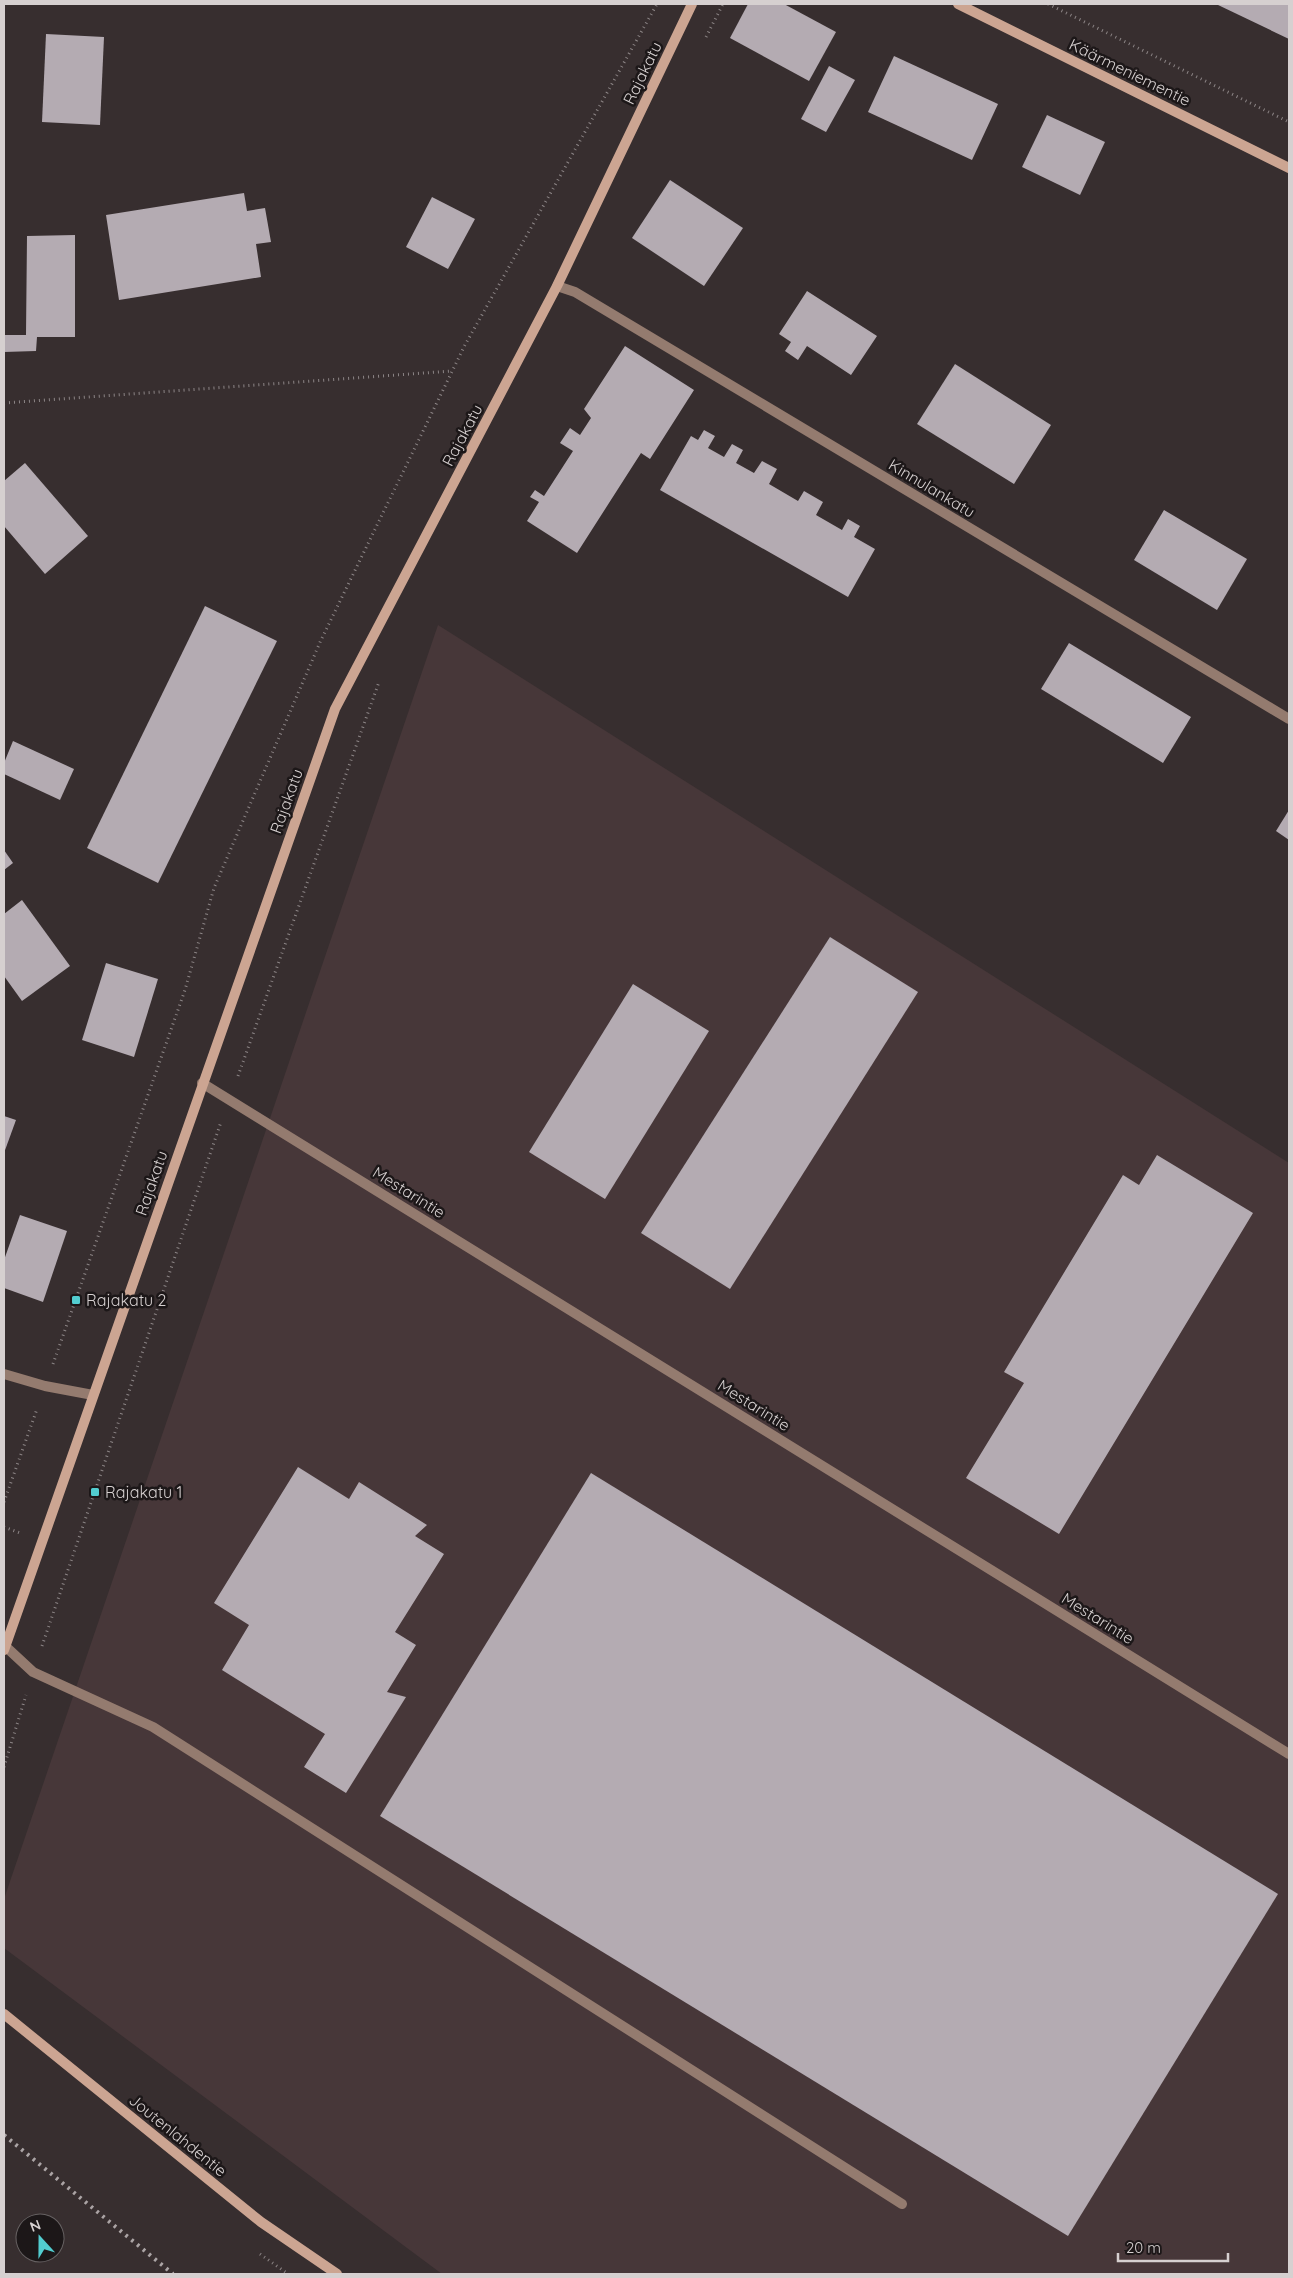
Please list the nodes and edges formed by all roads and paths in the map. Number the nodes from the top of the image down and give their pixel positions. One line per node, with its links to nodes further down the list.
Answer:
1 (692, 4): 8 (street, Rajakatu)
2 (723, 4): 5 (path)
3 (958, 4): 7 (street, Käärmeniementie)
4 (1048, 4): 6 (path)
5 (705, 39)
6 (1289, 122)
7 (1289, 168)
8 (557, 286): 12 (street, Kinnulankatu); 13 (street, Rajakatu)
9 (452, 371): 10 (path)
10 (4, 404)
11 (383, 675): 14 (path)
12 (1289, 719)
13 (202, 1083): 14 (street, Mestarintie); 16 (street, Rajakatu)
14 (230, 1098): 18 (path); 19 (street, Mestarintie)
15 (4, 1374): 16 (street)
16 (93, 1395): 17 (street, Rajakatu)
17 (4, 1648): 18 (street)
18 (33, 1672): 20 (path); 22 (street)
19 (1289, 1754)
20 (4, 1767)
21 (4, 2014): 23 (street, Joutenlahdentie)
22 (902, 2204)
23 (337, 2274)

